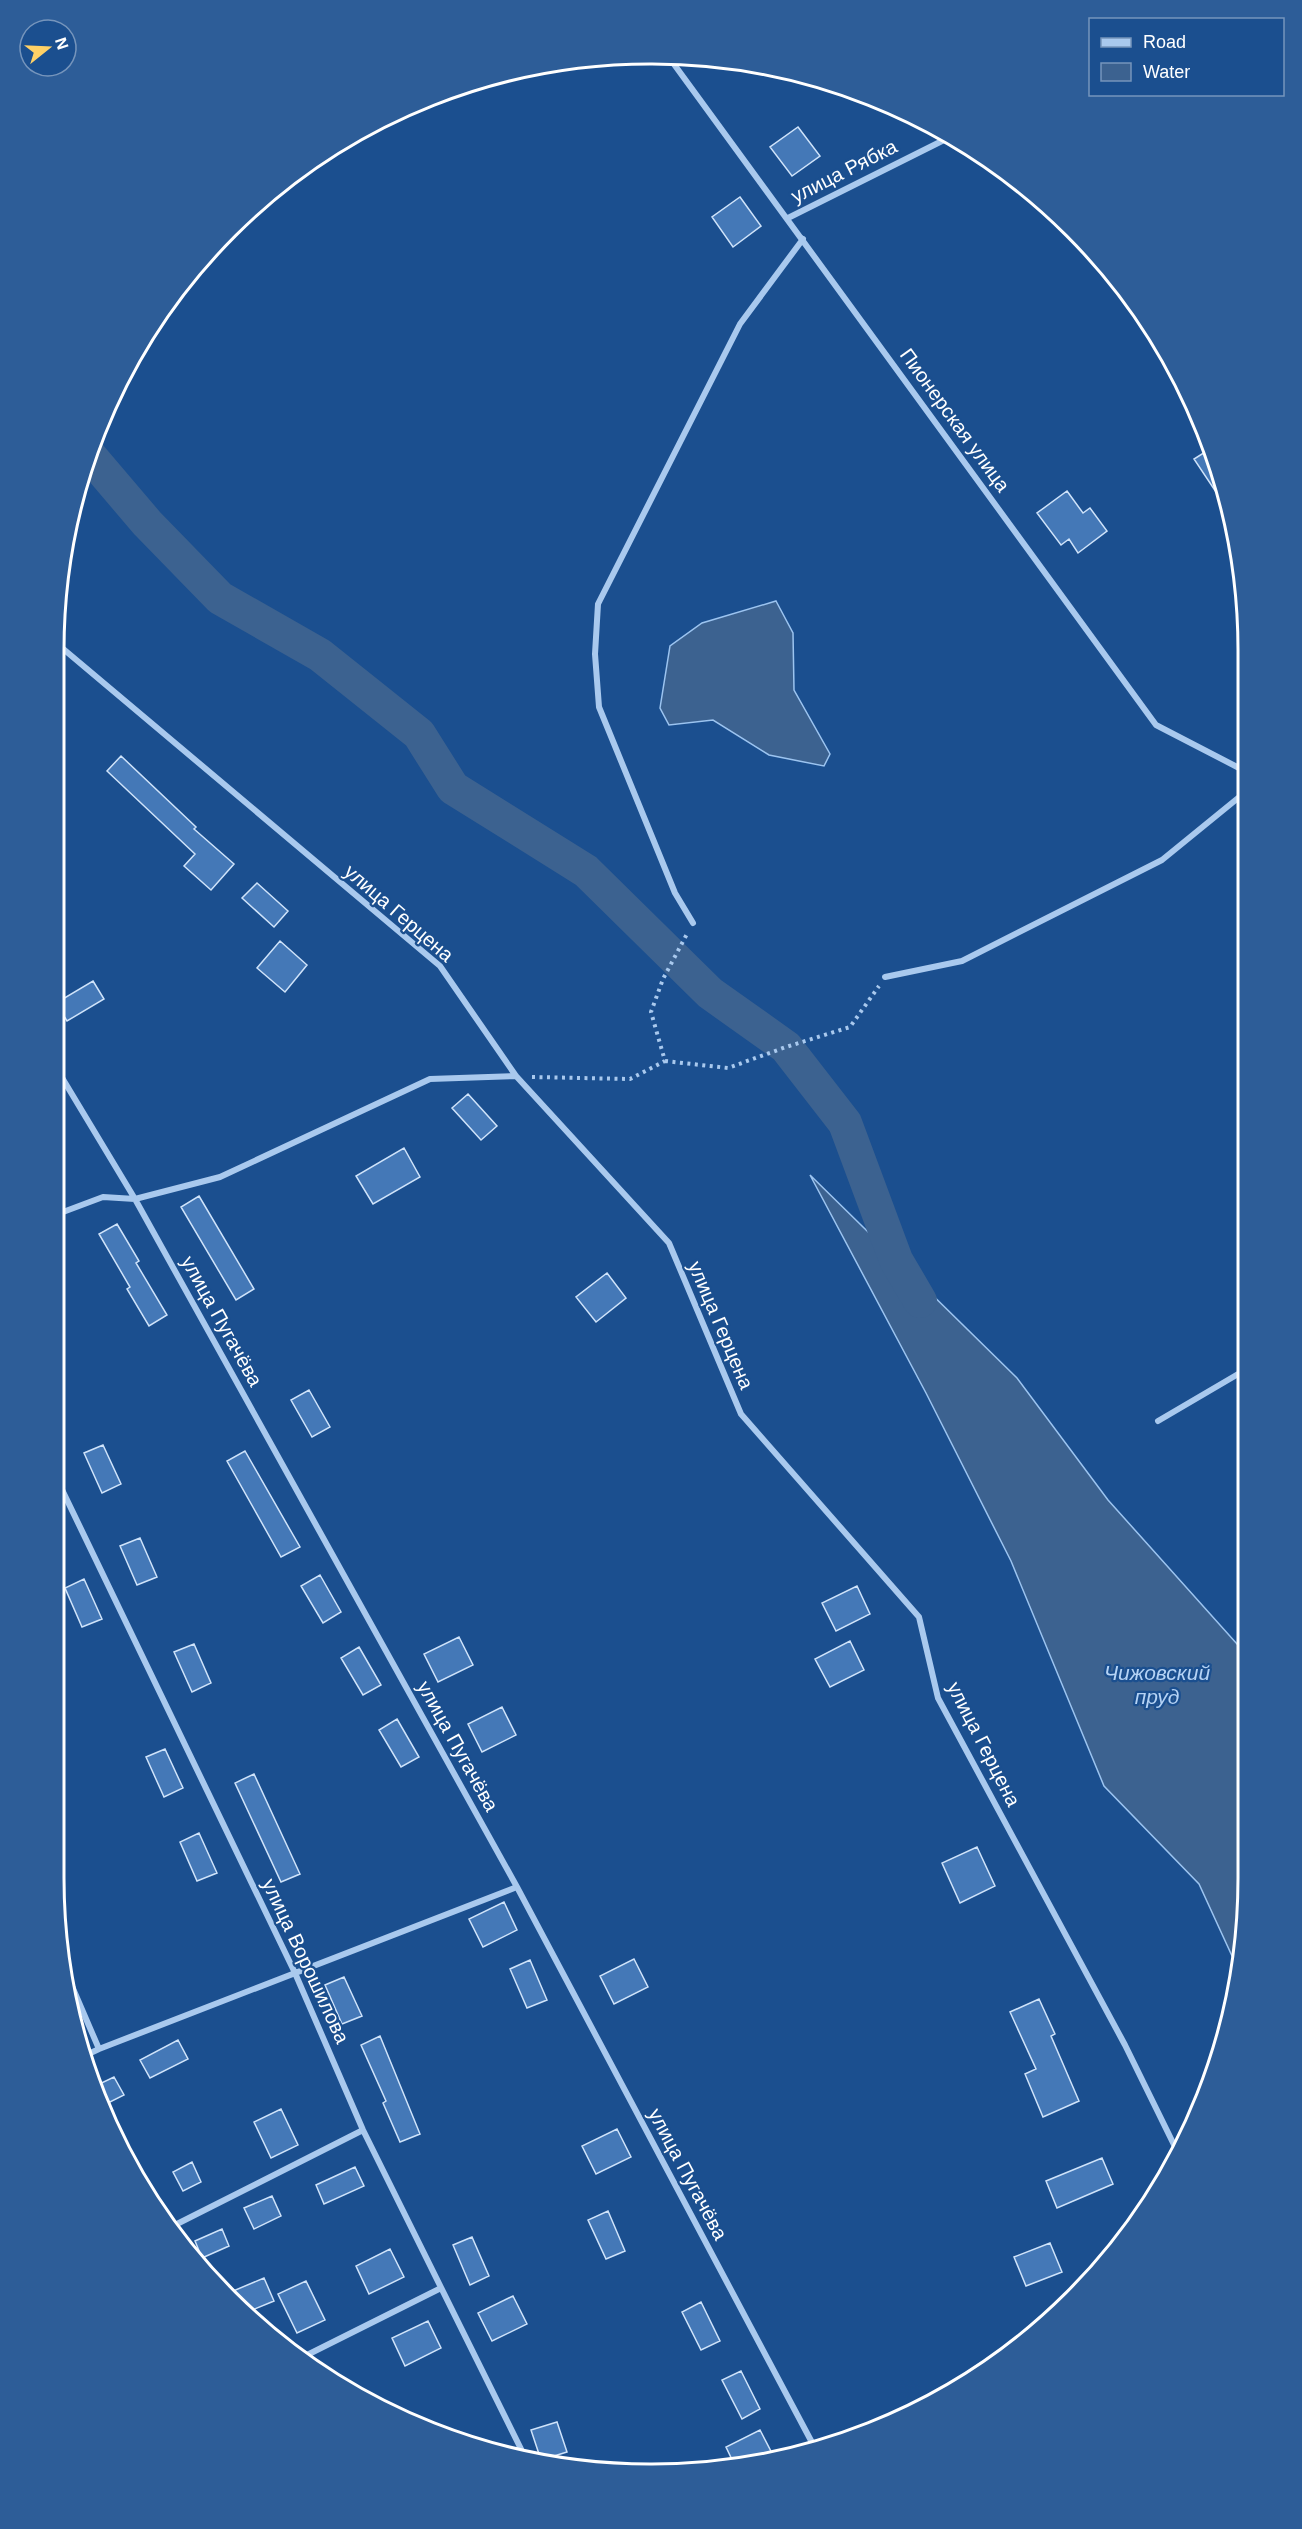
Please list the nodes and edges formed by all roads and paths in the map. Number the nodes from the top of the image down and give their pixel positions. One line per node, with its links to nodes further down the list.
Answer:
1 (675, 65): 3 (street, Пионерская улица)
2 (941, 141): 3 (street, улица Рябка)
3 (788, 218): 4 (street, Пионерская улица)
4 (803, 239): 6 (street, Пионерская улица); 8 (street)
5 (64, 650): 11 (street, улица Герцена)
6 (1238, 767)
7 (1238, 799): 9 (street)
8 (693, 923): 10 (path)
9 (885, 977): 10 (path)
10 (665, 1061): 11 (path)
11 (516, 1076): 13 (street); 24 (street, улица Герцена)
12 (64, 1081): 13 (street, улица Пугачёва)
13 (135, 1199): 14 (street); 18 (street, улица Пугачёва)
14 (64, 1212)
15 (1238, 1374): 16 (street)
16 (1158, 1421)
17 (64, 1494): 19 (street, улица Ворошилова)
18 (518, 1887): 19 (street); 28 (street, улица Пугачёва)
19 (295, 1973): 21 (street); 23 (street, улица Ворошилова)
20 (77, 1999): 21 (street)
21 (99, 2049): 22 (street)
22 (91, 2053)
23 (363, 2130): 25 (street); 26 (street, улица Ворошилова)
24 (1173, 2144)
25 (178, 2224)
26 (441, 2288): 27 (street); 29 (street, улица Ворошилова)
27 (309, 2354)
28 (812, 2442)
29 (520, 2449)

